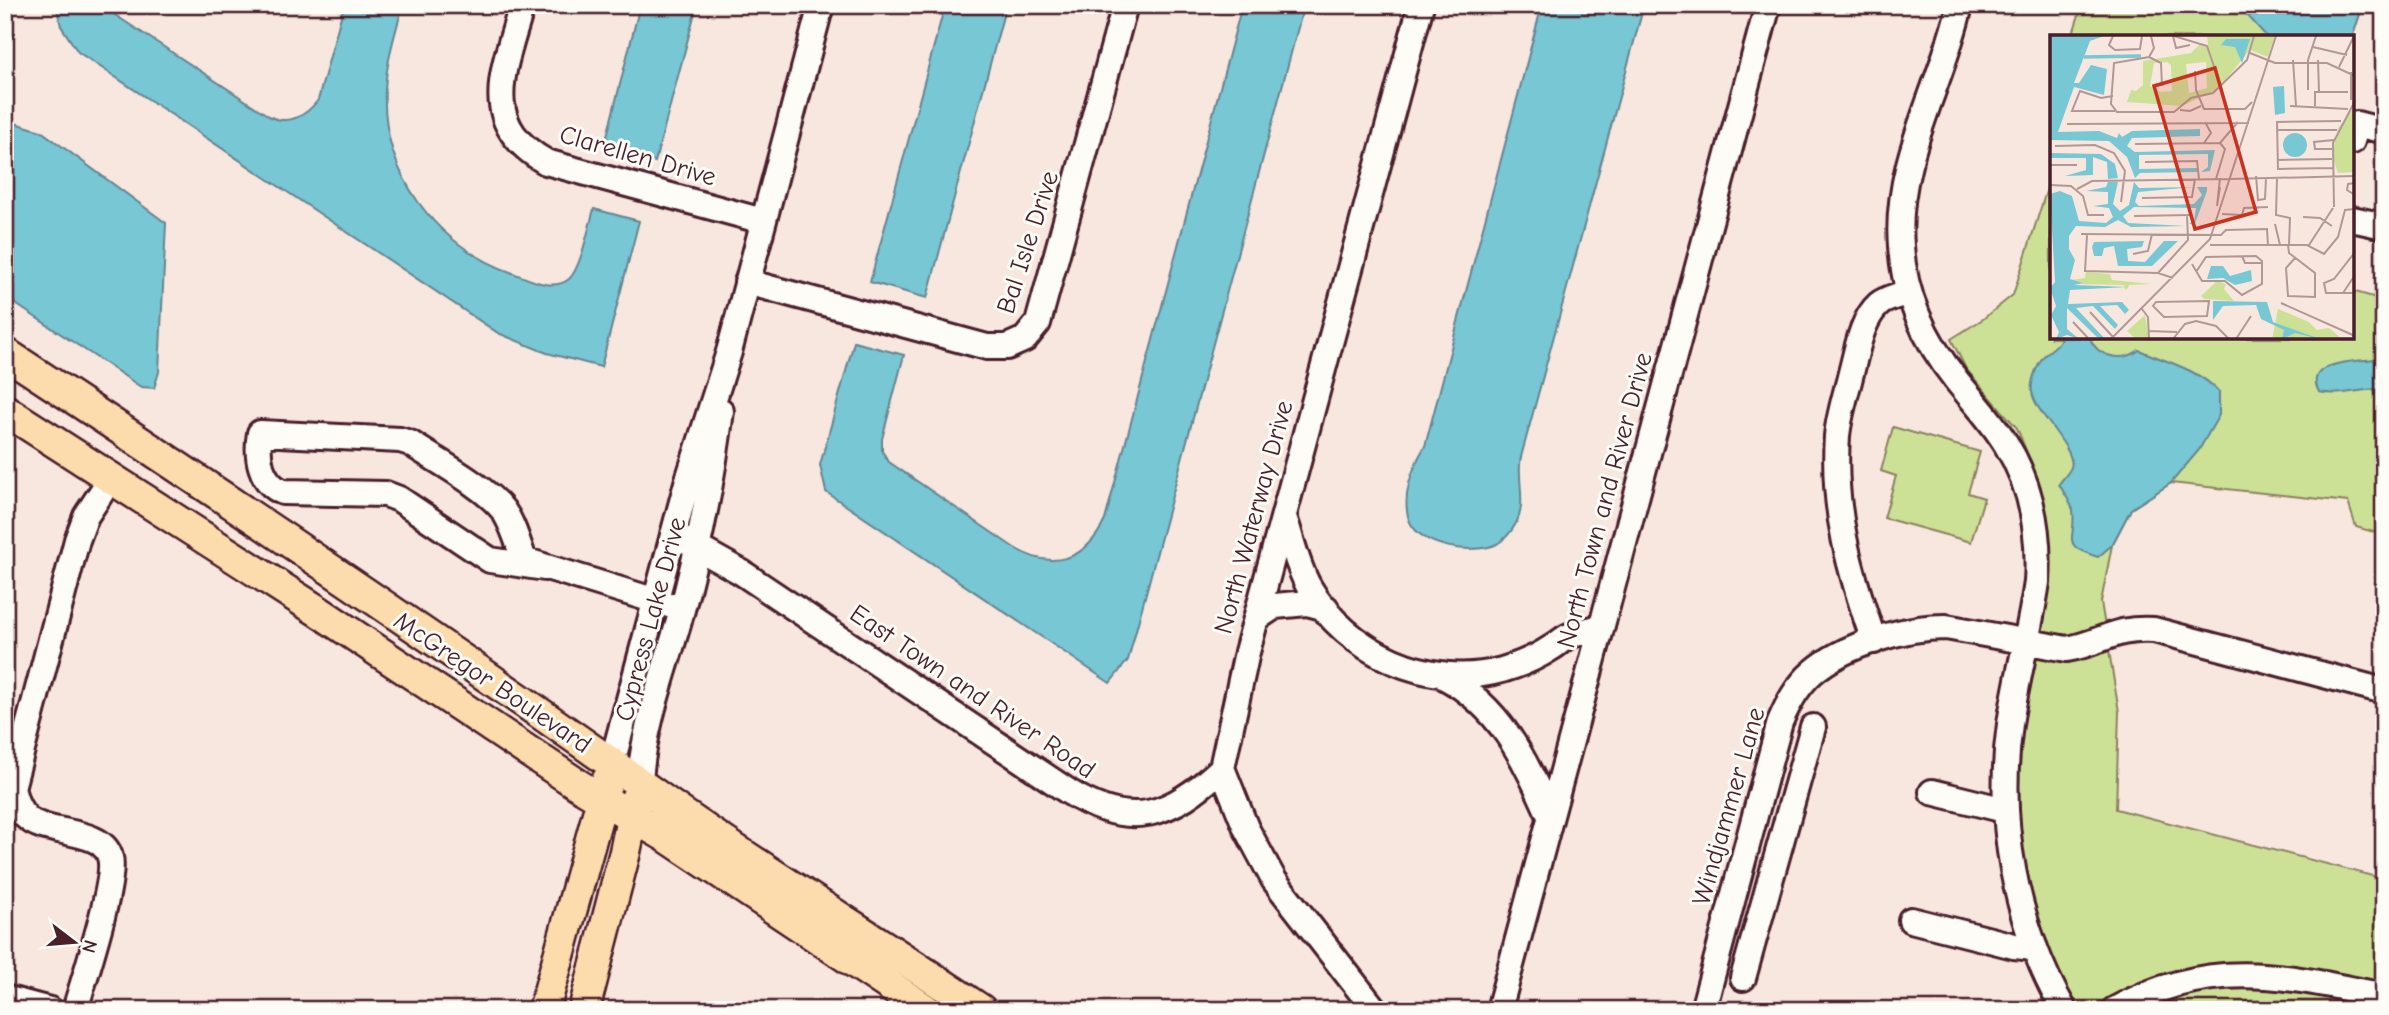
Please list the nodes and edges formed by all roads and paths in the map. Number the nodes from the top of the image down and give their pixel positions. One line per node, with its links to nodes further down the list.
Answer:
1 (522, 5): 10 (street, Clarellen Drive)
2 (821, 5): 10 (street, Cypress Lake Drive)
3 (1125, 5): 12 (street, Bal Isle Drive)
4 (1421, 5): 18 (street, North Waterway Drive)
5 (1768, 5): 27 (street, North Town and River Drive)
6 (1960, 5): 13 (street)
7 (2384, 131): 8 (street)
8 (2355, 132)
9 (2354, 219): 11 (street)
10 (763, 221): 12 (street, Cypress Lake Drive)
11 (2384, 226)
12 (747, 282): 14 (street, Cypress Lake Drive)
13 (1908, 292): 28 (street); 29 (street)
14 (729, 352): 19 (street, Cypress Lake Drive); 20 (street, Cypress Lake Drive)
15 (5, 353): 21 (main road, McGregor Boulevard)
16 (5, 411): 17 (main road, McGregor Boulevard)
17 (111, 478): 21 (main road); 37 (main road, McGregor Boulevard); 49 (street)
18 (1284, 517): 24 (street); 26 (street, North Waterway Drive)
19 (673, 534): 20 (street, East Town and River Road); 23 (street, Cypress Lake Drive)
20 (697, 547): 25 (street, Cypress Lake Drive); 34 (street, East Town and River Road)
21 (303, 552): 33 (main road, McGregor Boulevard)
22 (545, 568): 22 (street); 23 (street)
23 (654, 601): 25 (street); 33 (street, Cypress Lake Drive)
24 (1326, 608): 26 (street); 30 (street)
25 (682, 609): 35 (street, Cypress Lake Drive)
26 (1257, 618): 34 (street, North Waterway Drive)
27 (1600, 627): 30 (street); 40 (street, North Town and River Drive)
28 (1874, 641): 29 (street, Windjammer Lane); 41 (street, Windjammer Lane)
29 (2026, 642): 31 (street, Windjammer Lane); 38 (street)
30 (1441, 675): 40 (street)
31 (2384, 691)
32 (1813, 727): 42 (street)
33 (612, 763): 35 (main road, McGregor Boulevard); 37 (main road, Cypress Lake Drive)
34 (1222, 768): 54 (street)
35 (640, 782): 39 (main road, Cypress Lake Drive); 53 (main road, McGregor Boulevard)
36 (1932, 792): 38 (street)
37 (602, 799): 39 (main road, McGregor Boulevard); 50 (main road, Cypress Lake Drive)
38 (2005, 810): 44 (street)
39 (632, 816): 51 (main road, Cypress Lake Drive); 52 (main road, McGregor Boulevard)
40 (1550, 817): 55 (street, North Town and River Drive)
41 (1732, 900): 42 (street); 56 (street, Windjammer Lane)
42 (1762, 907): 45 (street)
43 (1911, 920): 44 (street)
44 (2035, 948): 57 (street)
45 (1743, 978)
46 (2384, 996): 58 (street)
47 (5, 998): 48 (street)
48 (50, 1010)
49 (75, 1010)
50 (544, 1010)
51 (584, 1010)
52 (926, 1010)
53 (981, 1010)
54 (1375, 1010)
55 (1499, 1010)
56 (1703, 1010)
57 (2064, 1010)
58 (2114, 1010)

